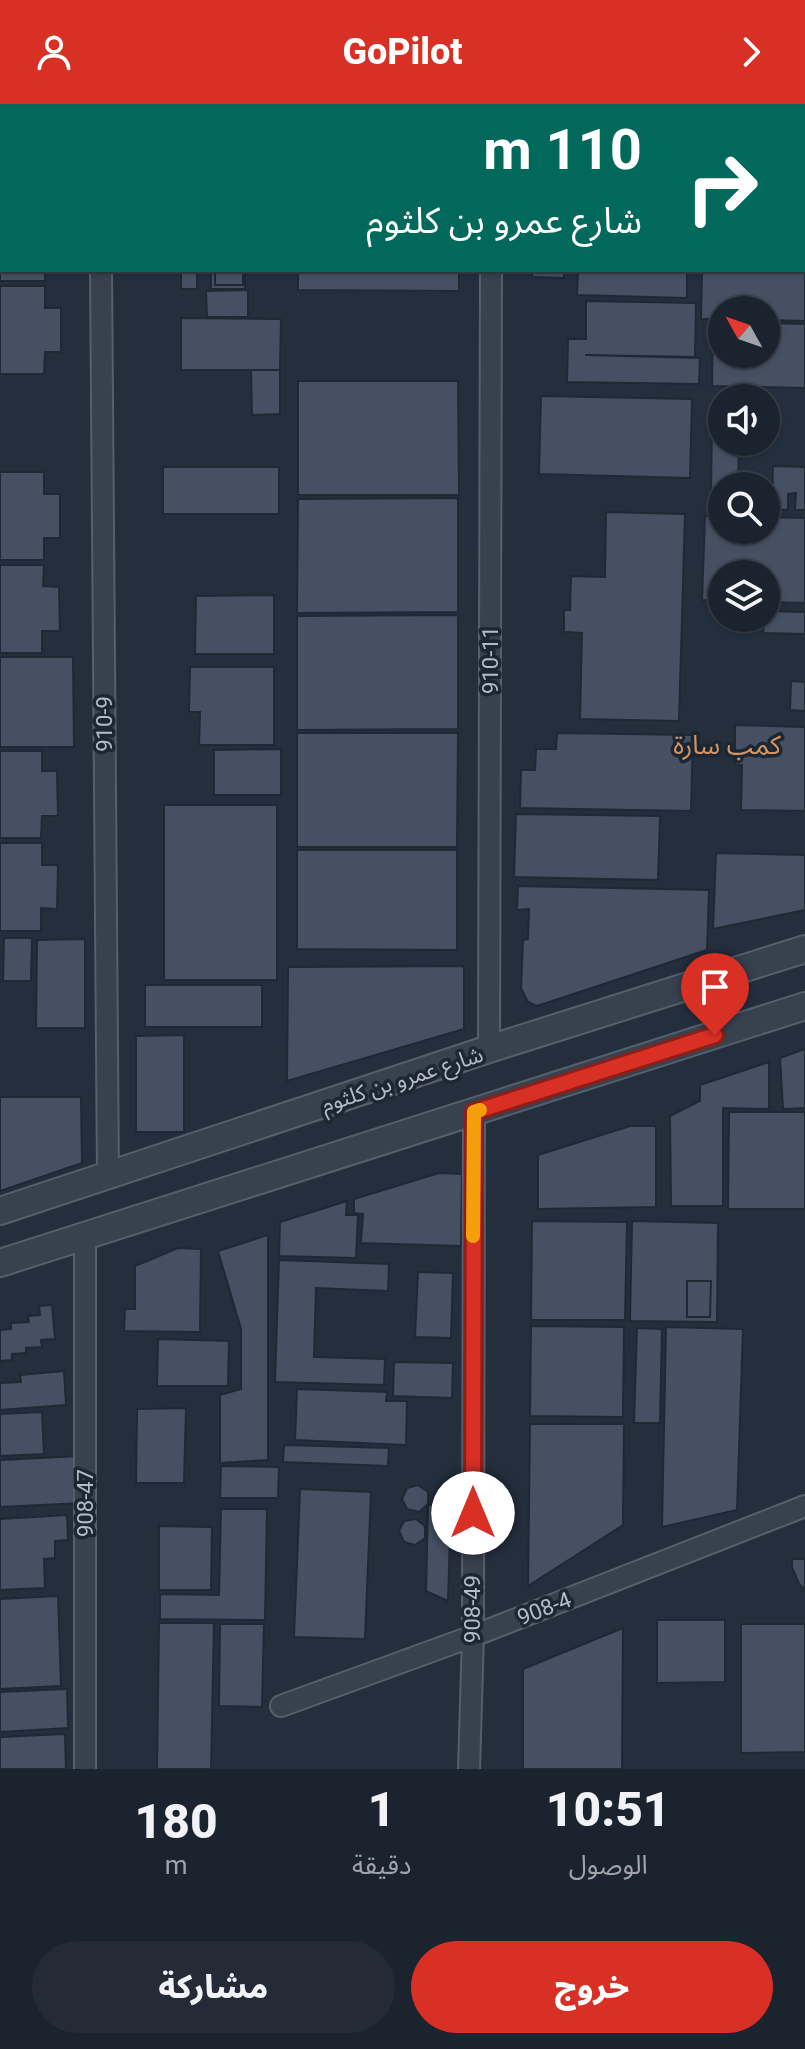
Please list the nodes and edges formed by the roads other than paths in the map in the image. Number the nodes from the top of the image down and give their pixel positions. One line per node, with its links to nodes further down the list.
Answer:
1 (101, 272): 7 (street, 910-9)
2 (491, 272): 5 (street, 910-11)
3 (805, 949): 5 (street, شارع عمرو بن كلثوم)
4 (805, 1006): 6 (street)
5 (489, 1049): 7 (street, شارع عمرو بن كلثوم)
6 (474, 1112): 9 (street); 12 (street, 908-49)
7 (108, 1177): 8 (street, شارع عمرو بن كلثوم)
8 (0, 1211)
9 (85, 1237): 10 (street); 14 (street, 908-47)
10 (0, 1263)
11 (805, 1506): 12 (street, 908-4)
12 (473, 1636): 13 (street, 908-4); 15 (street, 908-49)
13 (281, 1706)
14 (85, 1769)
15 (469, 1769)

